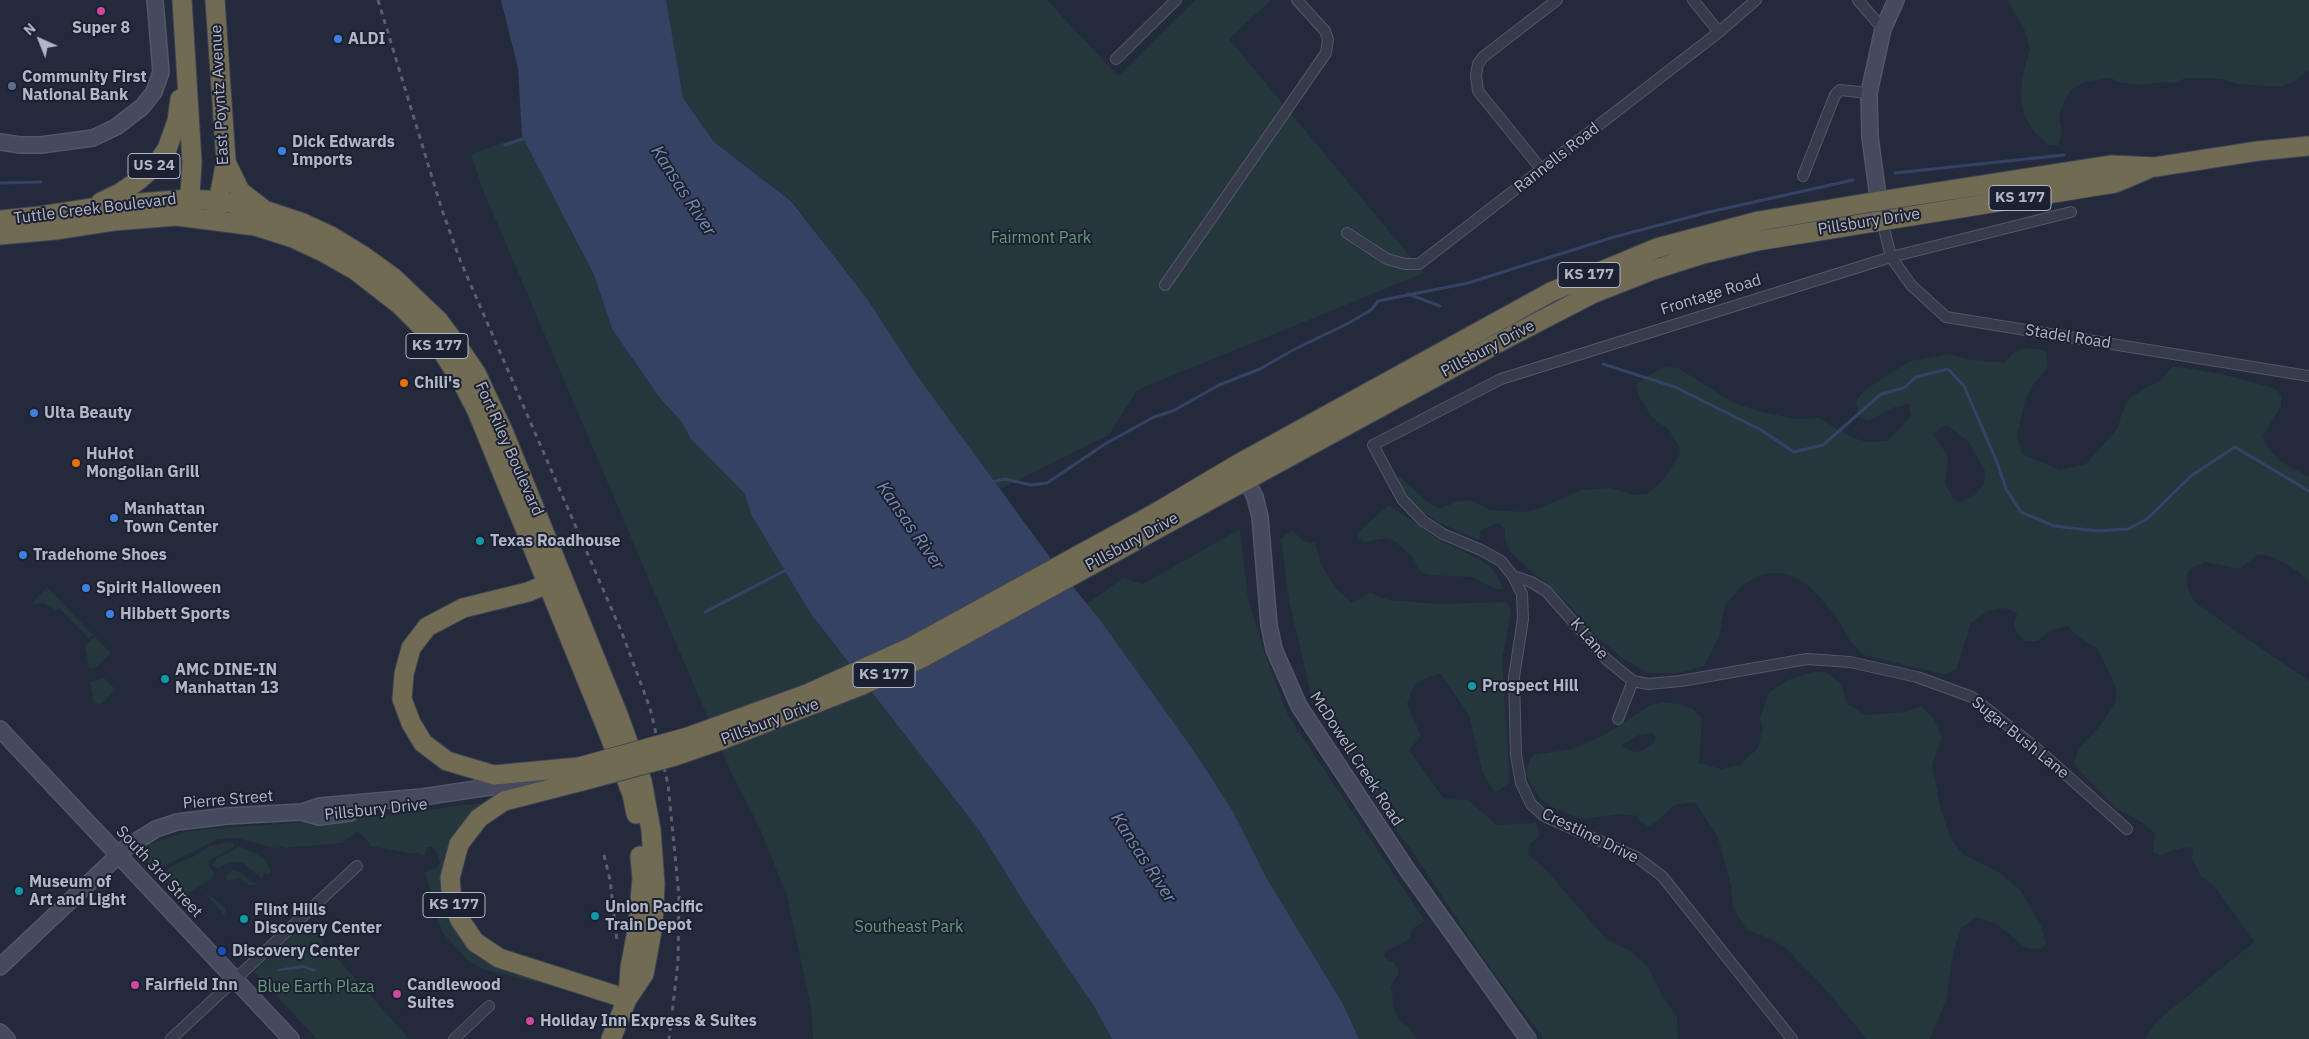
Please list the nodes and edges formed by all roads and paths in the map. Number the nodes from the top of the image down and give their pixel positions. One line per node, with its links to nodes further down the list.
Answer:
1 (154, 0): 16 (street)
2 (182, 0): 14 (highway, East Poyntz Avenue / US 24)
3 (215, 0): 18 (highway, East Poyntz Avenue)
4 (1176, 0): 13 (street)
5 (1297, 0): 34 (street)
6 (1557, 0): 20 (street)
7 (1693, 0): 12 (street)
8 (1756, 0): 12 (street, Rannells Road)
9 (1858, 0): 11 (street)
10 (1896, 0): 11 (street)
11 (1883, 29): 15 (street)
12 (1719, 32): 20 (street, Rannells Road)
13 (1116, 59)
14 (186, 79): 24 (highway, East Poyntz Avenue / US 24); 25 (highway, US 24)
15 (1869, 93): 21 (street); 23 (street)
16 (0, 142)
17 (2309, 146): 19 (highway, Pillsbury Drive / KS 177)
18 (226, 161): 22 (highway, East Poyntz Avenue); 26 (highway)
19 (2155, 167): 23 (highway, Pillsbury Drive / KS 177); 30 (highway, Pillsbury Drive / KS 177)
20 (1542, 170): 31 (street, Rannells Road)
21 (1803, 176)
22 (220, 201): 24 (highway, Tuttle Creek Boulevard); 26 (highway, Fort Riley Boulevard / KS 177); 28 (highway, East Poyntz Avenue)
23 (1878, 201): 30 (street); 37 (highway, Pillsbury Drive / KS 177)
24 (189, 208): 25 (highway, Tuttle Creek Boulevard); 28 (highway, Tuttle Creek Boulevard); 32 (highway, Tuttle Creek Boulevard)
25 (72, 211): 29 (highway, Tuttle Creek Boulevard / US 24)
26 (267, 211): 41 (highway, Fort Riley Boulevard / KS 177)
27 (2071, 212): 33 (street, Frontage Road)
28 (214, 219): 41 (highway, Fort Riley Boulevard / KS 177)
29 (0, 220)
30 (1882, 220): 33 (street, Stadel Road); 38 (highway, Pillsbury Drive / KS 177)
31 (1347, 233)
32 (0, 235)
33 (1891, 257): 35 (street, Stadel Road); 36 (street, Frontage Road)
34 (1165, 285)
35 (2309, 376)
36 (1373, 445): 40 (street, Crestline Drive)
37 (1238, 464): 38 (street, McDowell Creek Road); 39 (highway, Pillsbury Drive / KS 177)
38 (1248, 481): 39 (highway, Pillsbury Drive / KS 177); 60 (street, McDowell Creek Road)
39 (1162, 517): 45 (highway, Pillsbury Drive / KS 177, bridge)
40 (1513, 576): 42 (street, K Lane); 61 (street, Crestline Drive)
41 (556, 581): 45 (highway, KS 177); 52 (highway, Fort Riley Boulevard / KS 177)
42 (1632, 681): 43 (street); 47 (street, Sugar Bush Lane)
43 (1618, 718)
44 (1, 731): 48 (street, South 3rd Street)
45 (581, 774): 46 (street, Pillsbury Drive); 52 (highway, KS 177)
46 (302, 812): 48 (street, Pierre Street)
47 (2127, 829)
48 (119, 854): 50 (street, Pierre Street); 51 (street, South 3rd Street)
49 (356, 866): 51 (street)
50 (0, 967)
51 (234, 979): 56 (street); 57 (street, South 3rd Street)
52 (627, 999): 59 (highway, Fort Riley Boulevard)
53 (489, 1006): 58 (street)
54 (0, 1032): 55 (street)
55 (7, 1039)
56 (171, 1039)
57 (291, 1039)
58 (454, 1039)
59 (611, 1039)
60 (1528, 1039)
61 (1792, 1039)

